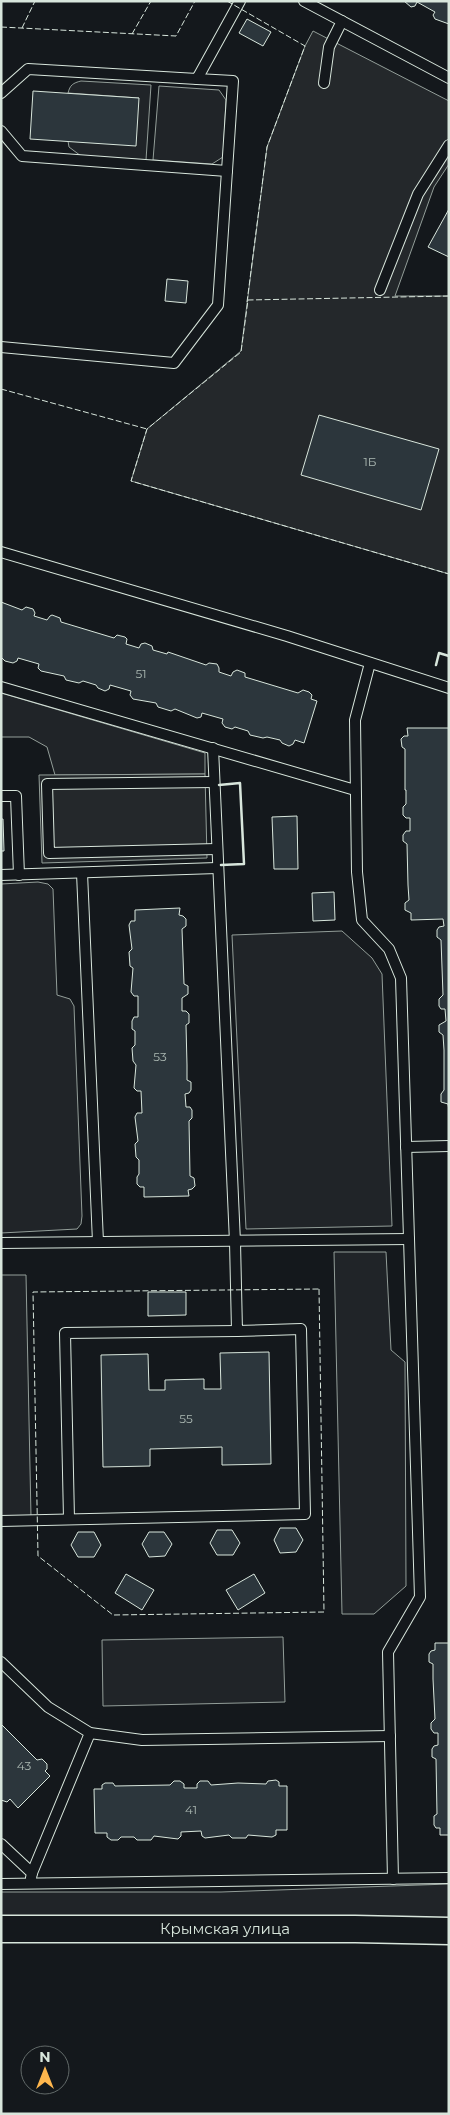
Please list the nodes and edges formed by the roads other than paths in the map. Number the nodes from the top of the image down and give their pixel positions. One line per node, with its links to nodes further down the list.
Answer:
1 (240, 1): 5 (lane)
2 (304, 1): 3 (lane)
3 (342, 21): 4 (lane); 6 (lane)
4 (449, 78)
5 (197, 79): 7 (lane); 10 (lane)
6 (324, 83)
7 (1, 93)
8 (1, 131): 10 (lane)
9 (449, 145): 11 (lane)
10 (227, 170): 12 (lane)
11 (380, 290)
12 (1, 346)
13 (1, 552): 14 (lane)
14 (370, 663): 16 (lane); 19 (lane)
15 (1, 687): 17 (lane)
16 (449, 688)
17 (212, 748): 18 (lane); 19 (lane)
18 (214, 782): 21 (lane); 21 (lane)
19 (355, 790): 27 (lane)
20 (1, 796): 25 (lane)
21 (217, 849): 22 (lane)
22 (217, 868): 23 (lane); 30 (lane)
23 (82, 873): 25 (lane); 29 (lane)
24 (1, 875): 25 (lane)
25 (19, 875)
26 (449, 1146): 27 (lane)
27 (406, 1147): 28 (lane)
28 (409, 1238): 30 (lane); 37 (lane)
29 (98, 1242): 30 (lane); 31 (lane)
30 (235, 1242): 32 (lane)
31 (1, 1243)
32 (237, 1331): 33 (lane); 33 (lane)
33 (69, 1519): 34 (lane)
34 (1, 1521)
35 (1, 1662): 36 (lane)
36 (90, 1733): 37 (lane); 40 (lane)
37 (390, 1736): 41 (lane)
38 (1, 1844): 40 (lane)
39 (449, 1878): 41 (lane)
40 (31, 1879): 41 (lane); 42 (lane)
41 (393, 1879)
42 (1, 1884)
43 (1, 1929): 44 (street, Крымская улица)
44 (449, 1931)

